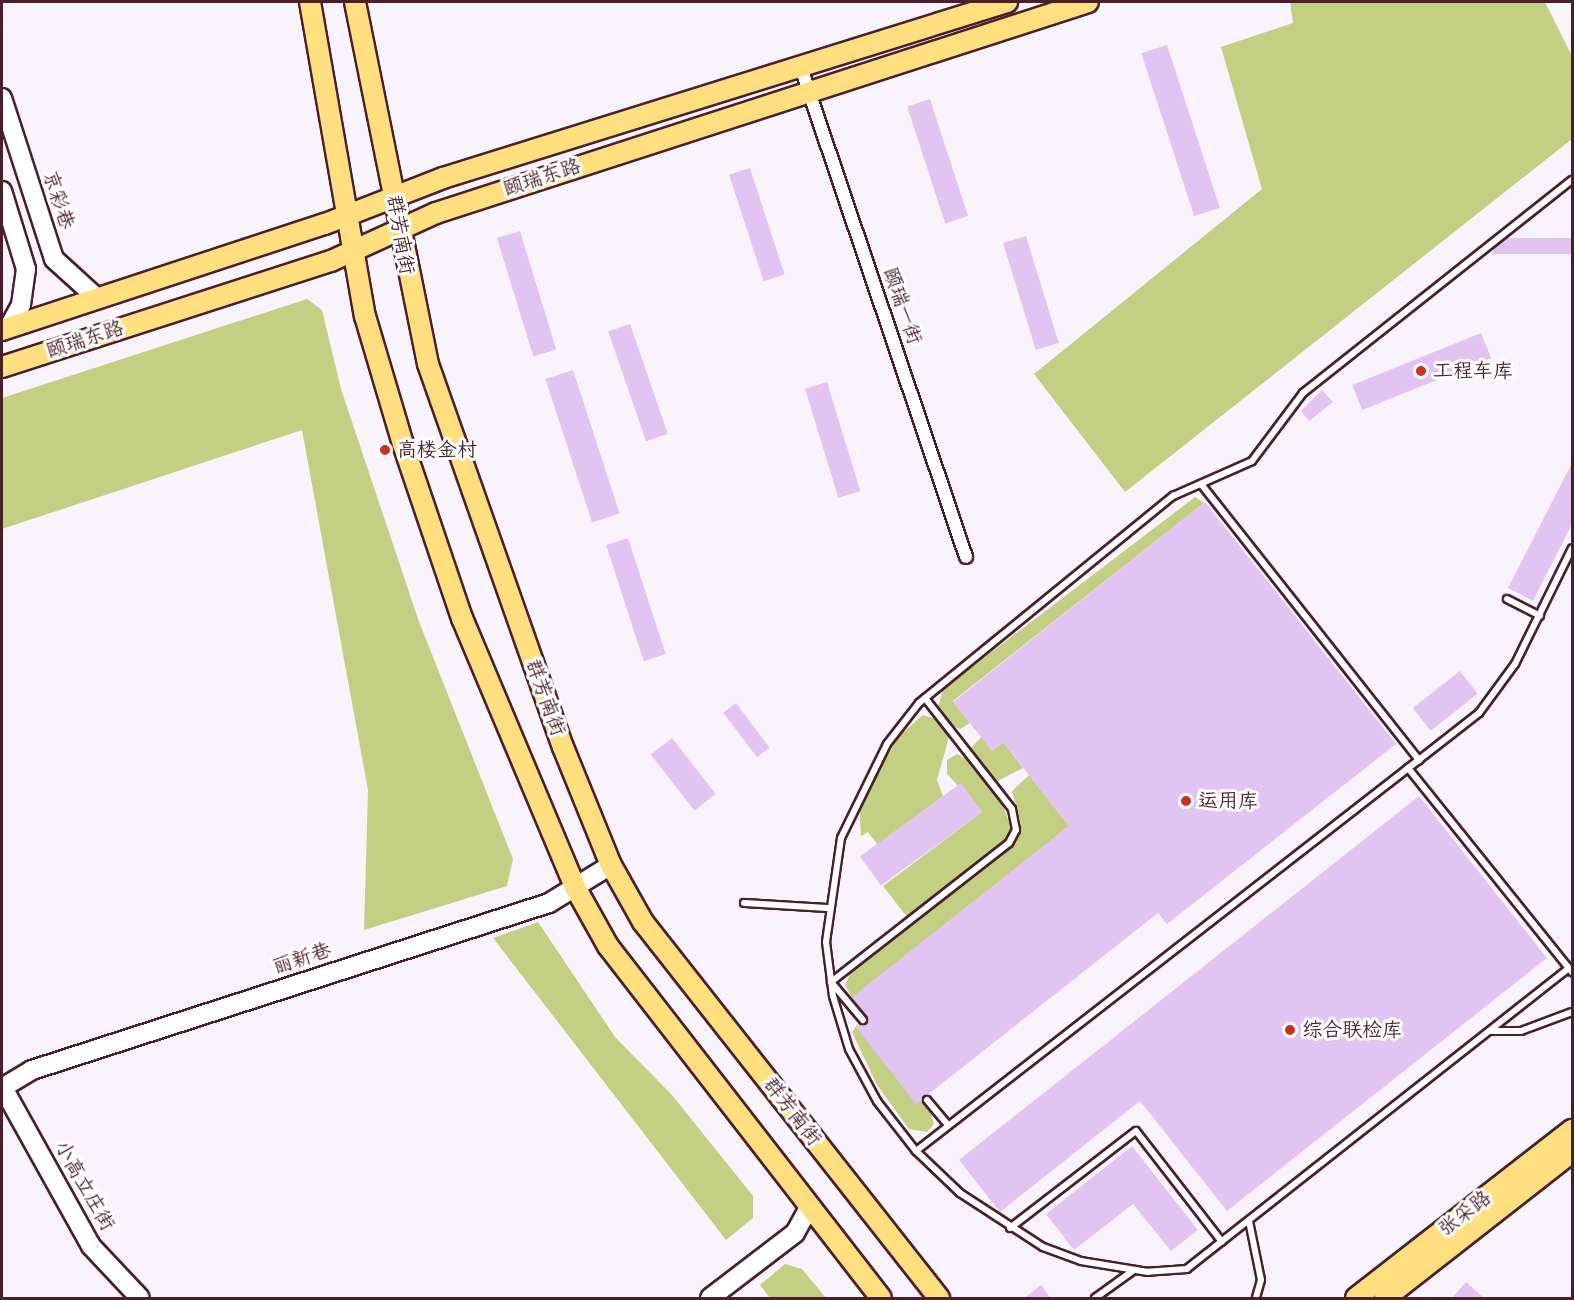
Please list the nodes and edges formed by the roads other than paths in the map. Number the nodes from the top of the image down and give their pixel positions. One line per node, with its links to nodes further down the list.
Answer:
1 (310, 2): 11 (main road)
2 (355, 2): 10 (main road, 群芳南街)
3 (1007, 2): 5 (main road, 颐瑞东路)
4 (1088, 2): 6 (main road, 颐瑞东路)
5 (801, 68): 6 (street, 颐瑞一街); 10 (main road, 颐瑞东路)
6 (808, 90): 12 (main road, 颐瑞东路); 19 (street, 颐瑞一街)
7 (2, 98): 14 (street, 京彩巷)
8 (1572, 180): 17 (lane)
9 (2, 191): 15 (street)
10 (393, 196): 11 (main road, 颐瑞东路); 12 (main road, 群芳南街)
11 (351, 213): 13 (main road); 14 (main road, 颐瑞东路)
12 (398, 231): 13 (main road, 颐瑞东路); 25 (main road, 群芳南街)
13 (356, 249): 16 (main road, 颐瑞东路); 26 (main road)
14 (98, 299): 15 (main road, 颐瑞东路)
15 (5, 329)
16 (2, 367)
17 (1202, 484): 22 (lane); 23 (lane)
18 (1572, 548): 21 (lane)
19 (966, 557)
20 (1507, 599): 21 (lane)
21 (1540, 616): 23 (lane)
22 (925, 698): 28 (lane); 30 (lane)
23 (1419, 760): 24 (lane)
24 (1408, 768): 29 (lane); 36 (lane)
25 (611, 865): 26 (street, 丽新巷); 48 (main road, 群芳南街)
26 (575, 887): 34 (street, 丽新巷); 40 (main road)
27 (744, 903): 28 (lane)
28 (828, 908): 30 (lane)
29 (1571, 970): 41 (lane)
30 (831, 982): 32 (lane); 38 (lane)
31 (1572, 1012): 33 (lane)
32 (862, 1020)
33 (1490, 1031)
34 (2, 1087): 45 (street, 小高立庄街)
35 (927, 1100): 36 (lane)
36 (948, 1125): 38 (lane)
37 (1572, 1130): 51 (main road, 张采路)
38 (916, 1151): 42 (lane)
39 (1572, 1152): 52 (main road, 张采路)
40 (810, 1208): 46 (street); 47 (main road)
41 (1249, 1221): 43 (lane); 50 (lane)
42 (1010, 1228): 43 (lane); 44 (lane)
43 (1222, 1242): 44 (lane)
44 (1134, 1270): 49 (lane)
45 (140, 1299)
46 (710, 1299)
47 (881, 1299)
48 (939, 1299)
49 (1095, 1299)
50 (1256, 1299)
51 (1356, 1299)
52 (1385, 1299)

